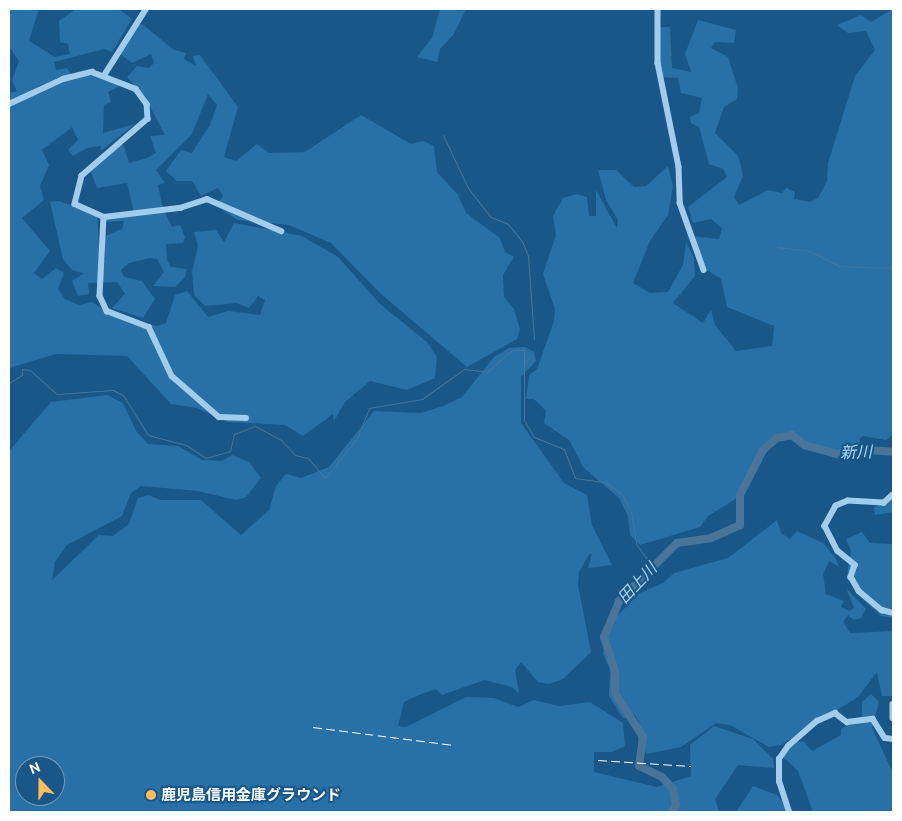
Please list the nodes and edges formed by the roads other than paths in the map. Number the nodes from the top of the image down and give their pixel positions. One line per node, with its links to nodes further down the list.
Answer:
1 (146, 9): 3 (street)
2 (658, 9): 7 (street)
3 (105, 74): 4 (street); 5 (street)
4 (9, 104)
5 (104, 217): 6 (street); 8 (street)
6 (281, 231)
7 (704, 270)
8 (246, 418)
9 (893, 495): 10 (street)
10 (893, 613)
11 (893, 704): 12 (street)
12 (893, 718)
13 (893, 739): 14 (street)
14 (789, 812)

